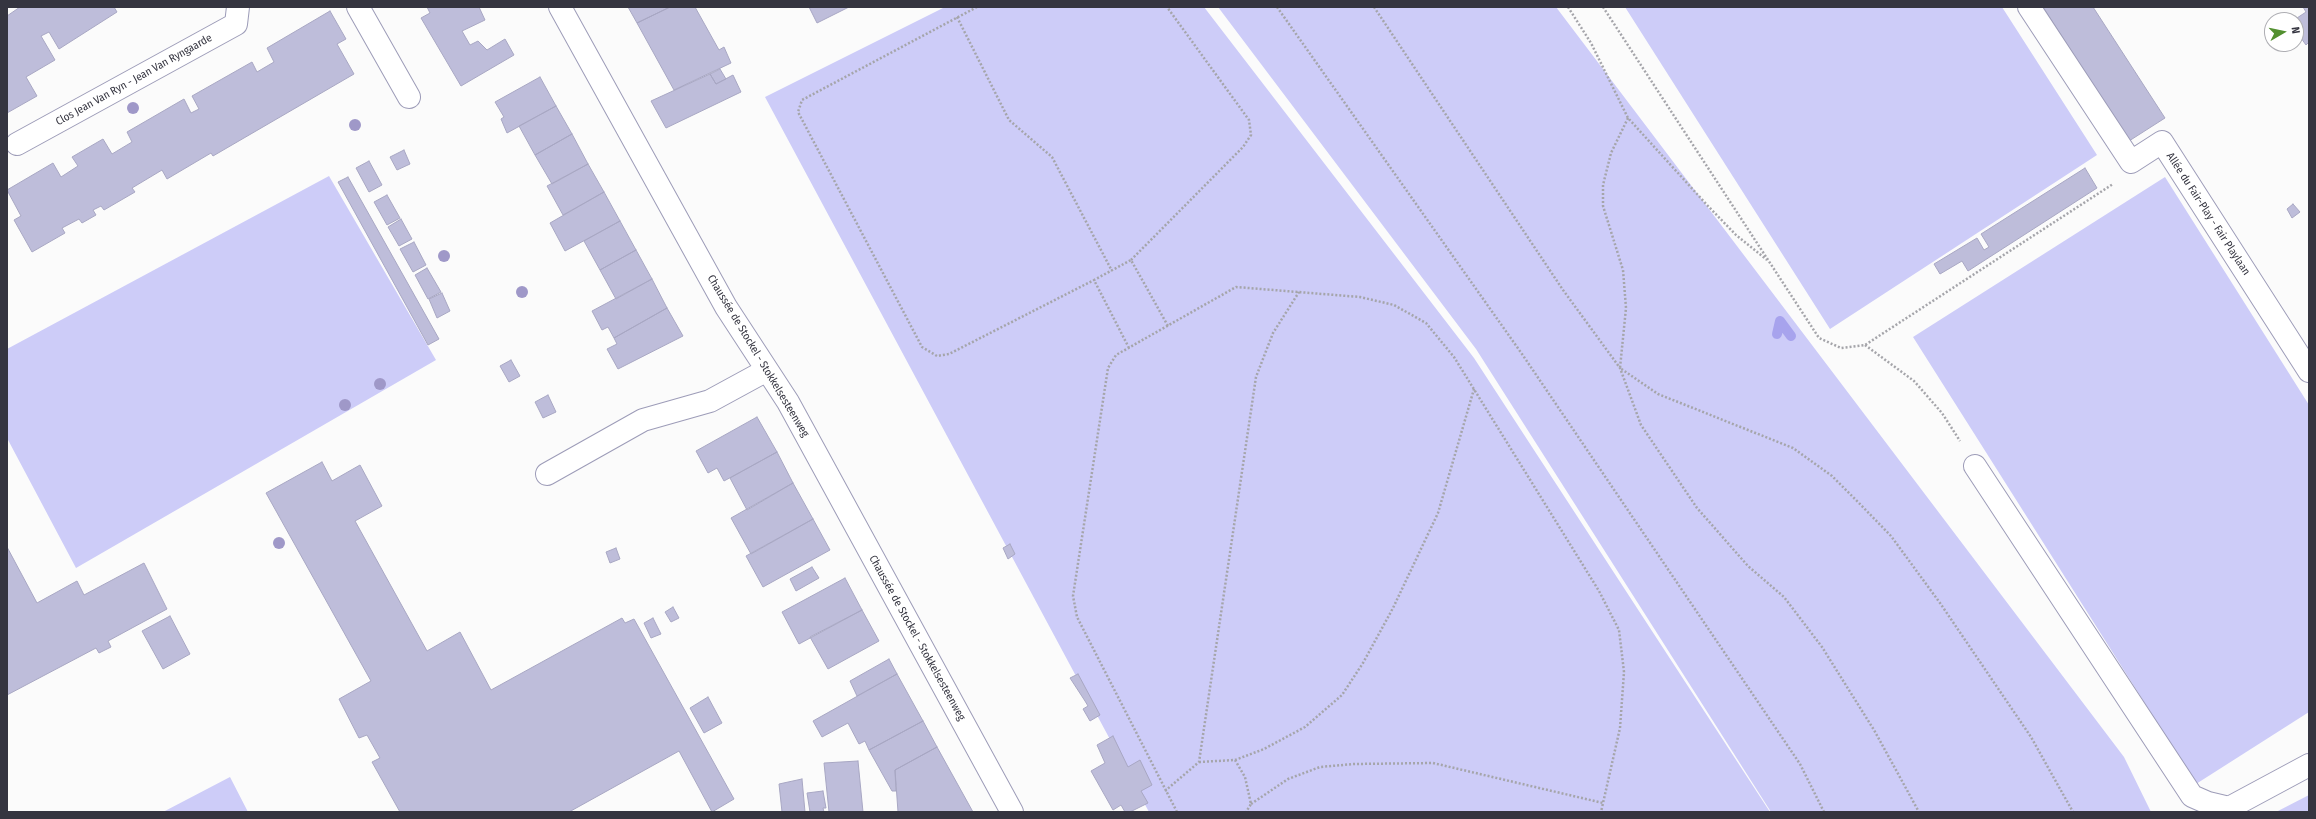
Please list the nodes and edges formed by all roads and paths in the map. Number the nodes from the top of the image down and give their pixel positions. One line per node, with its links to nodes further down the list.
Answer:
1 (238, 7): 14 (street, Clos Jean Van Ryn - Jean Van Ryngaarde)
2 (358, 7): 12 (street)
3 (560, 7): 25 (street, Chaussée de Stockel - Stokkelsesteenweg)
4 (977, 7): 11 (path)
5 (1167, 7): 16 (path)
6 (1277, 7): 40 (path)
7 (1374, 7): 24 (path)
8 (1568, 7): 13 (path)
9 (1603, 7): 17 (path)
10 (2029, 7): 15 (street)
11 (957, 17): 18 (path); 19 (path)
12 (409, 97)
13 (1628, 118): 17 (path); 24 (path)
14 (17, 144)
15 (2131, 162): 22 (path); 26 (street, Allée du Fair-Play - Fair Playlaan)
16 (1131, 260): 18 (path); 21 (path)
17 (1770, 262): 22 (path)
18 (1112, 271): 19 (path)
19 (1094, 280): 23 (path)
20 (1299, 292): 21 (path); 27 (path); 31 (path)
21 (1168, 326): 23 (path)
22 (1865, 345): 28 (path)
23 (1129, 348): 33 (path)
24 (1620, 368): 41 (path); 42 (path)
25 (767, 370): 29 (street); 36 (street, Chaussée de Stockel - Stokkelsesteenweg)
26 (2309, 371)
27 (1474, 389): 30 (path); 34 (path)
28 (1975, 466): 32 (street)
29 (547, 474)
30 (1235, 760): 31 (path); 35 (path)
31 (1199, 762): 33 (path)
32 (2309, 766)
33 (1165, 791): 37 (path)
34 (1603, 803): 35 (path); 39 (path)
35 (1251, 804): 38 (path)
36 (1012, 812)
37 (1177, 812)
38 (1246, 812)
39 (1601, 812)
40 (1824, 812)
41 (1919, 812)
42 (2073, 812)

